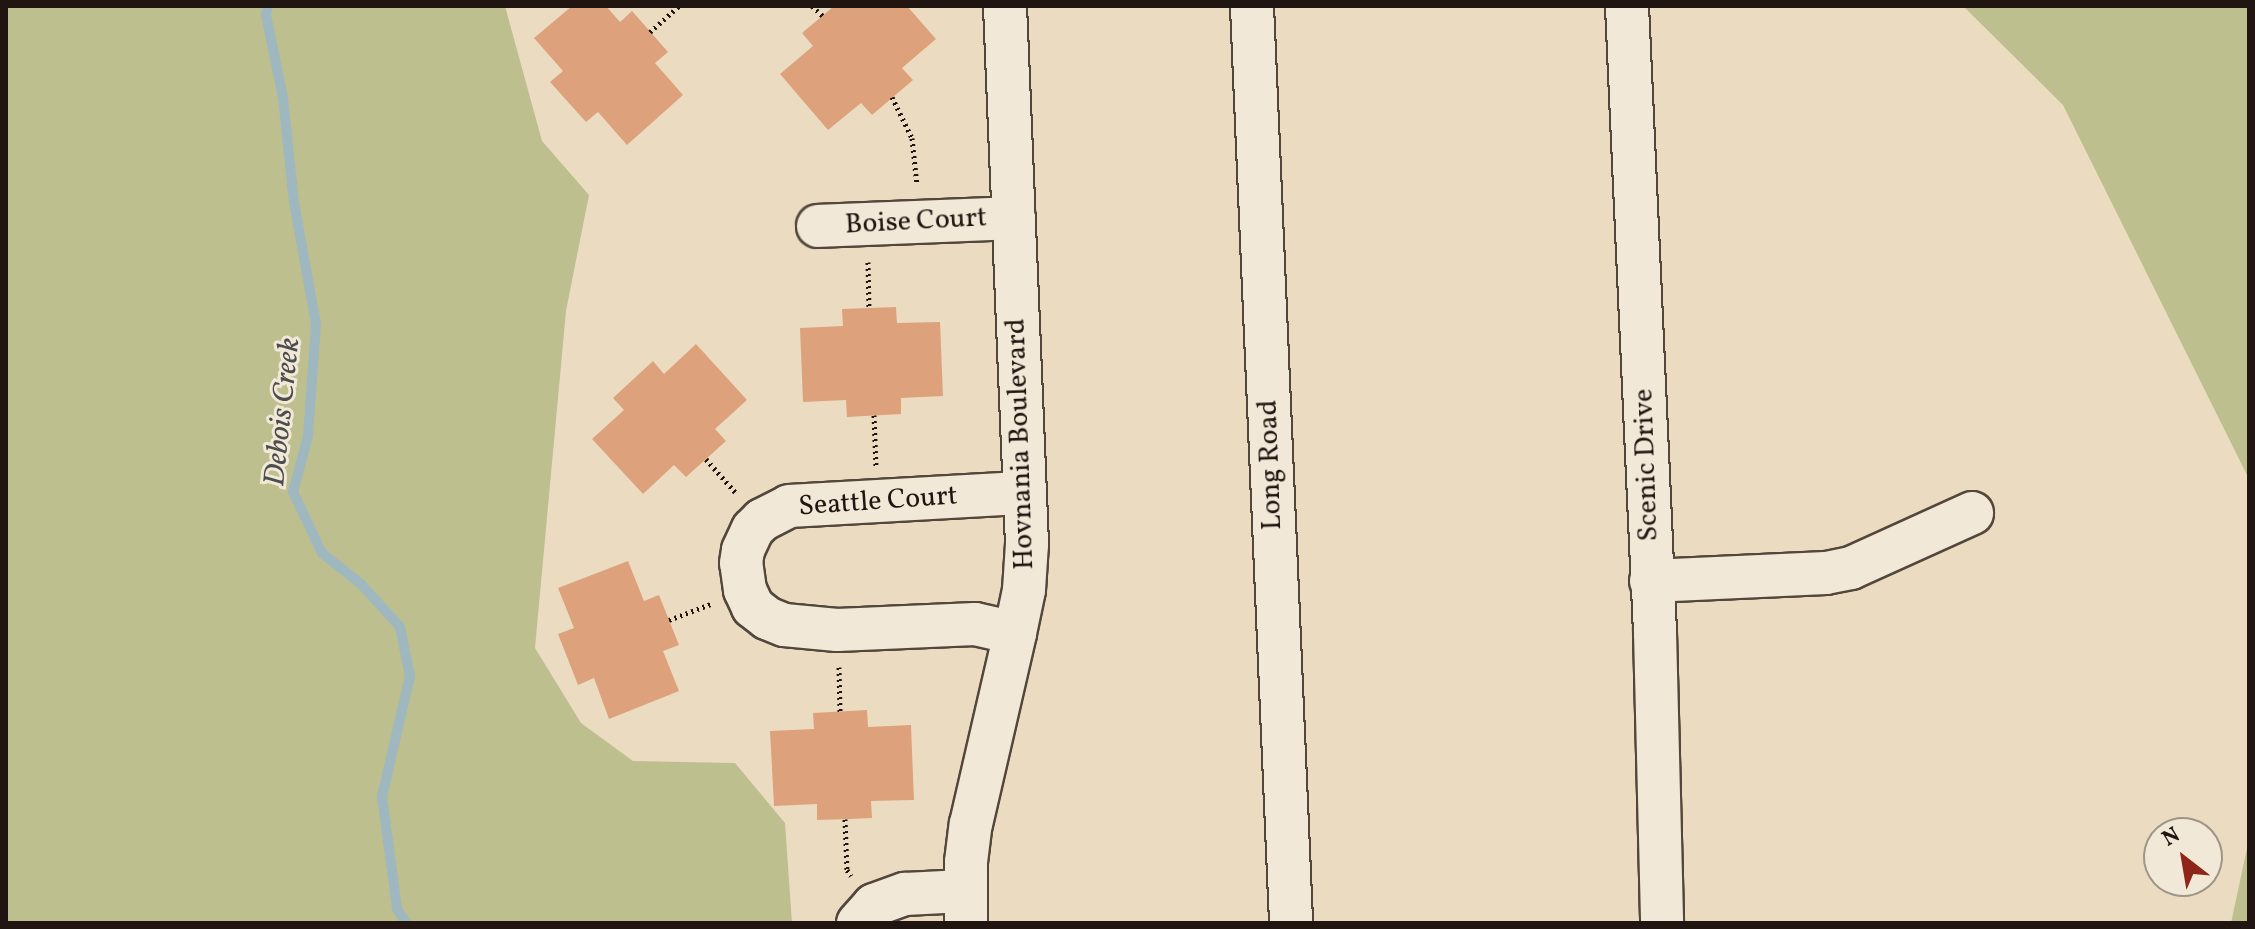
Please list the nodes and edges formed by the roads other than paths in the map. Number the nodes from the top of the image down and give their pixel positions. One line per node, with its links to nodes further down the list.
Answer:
1 (1005, 6): 4 (street, Hovnania Boulevard)
2 (1252, 6): 12 (street, Long Road)
3 (1627, 6): 8 (street, Scenic Drive)
4 (1014, 218): 5 (street, Boise Court); 6 (street, Hovnania Boulevard)
5 (818, 226)
6 (1025, 493): 9 (street, Hovnania Boulevard); 9 (street, Seattle Court)
7 (1972, 513): 8 (street)
8 (1651, 581): 13 (street, Scenic Drive)
9 (1015, 633): 10 (street, Hovnania Boulevard)
10 (965, 907): 11 (street)
11 (858, 923)
12 (1291, 923)
13 (1662, 923)

